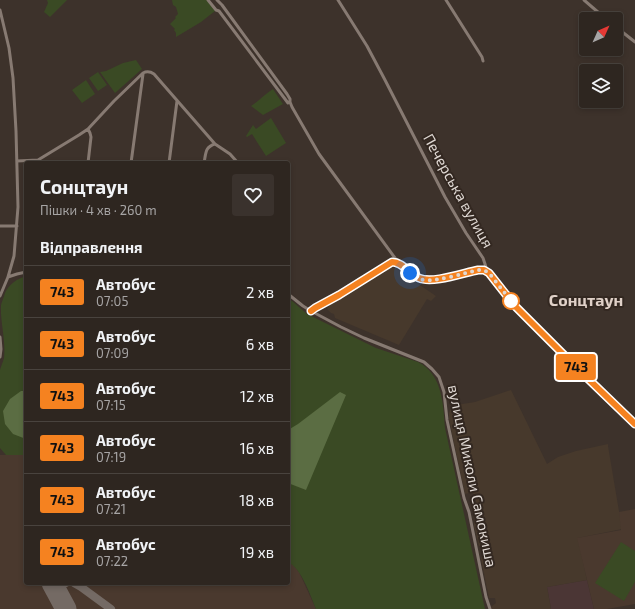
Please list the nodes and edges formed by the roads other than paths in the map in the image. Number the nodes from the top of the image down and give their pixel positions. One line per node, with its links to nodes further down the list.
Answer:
1 (208, 0): 14 (street)
2 (217, 0): 14 (street)
3 (338, 0): 27 (street, Печерська вулиця)
4 (446, 0): 11 (street)
5 (584, 0): 7 (street)
6 (0, 10): 8 (street)
7 (598, 12)
8 (1, 16): 17 (street)
9 (623, 33): 10 (street)
10 (635, 42)
11 (483, 61)
12 (143, 73): 13 (street); 15 (street); 20 (street)
13 (177, 101): 16 (street); 21 (street)
14 (290, 102): 26 (street)
15 (88, 129): 18 (street); 19 (street)
16 (215, 144): 22 (street); 23 (street)
17 (17, 161): 18 (street); 25 (street)
18 (39, 161)
19 (88, 161)
20 (131, 161)
21 (169, 161)
22 (204, 161)
23 (236, 161)
24 (0, 226): 25 (street)
25 (17, 226): 29 (street)
26 (397, 262): 27 (street); 32 (street)
27 (487, 271): 35 (street, Печерська вулиця)
28 (24, 272): 29 (street)
29 (8, 277): 30 (street)
30 (0, 296)
31 (290, 296): 32 (street, вулиця Миколи Самокиша)
32 (311, 311): 36 (street, вулиця Миколи Самокиша)
33 (0, 337): 34 (street)
34 (0, 357)
35 (635, 424)
36 (490, 609)

